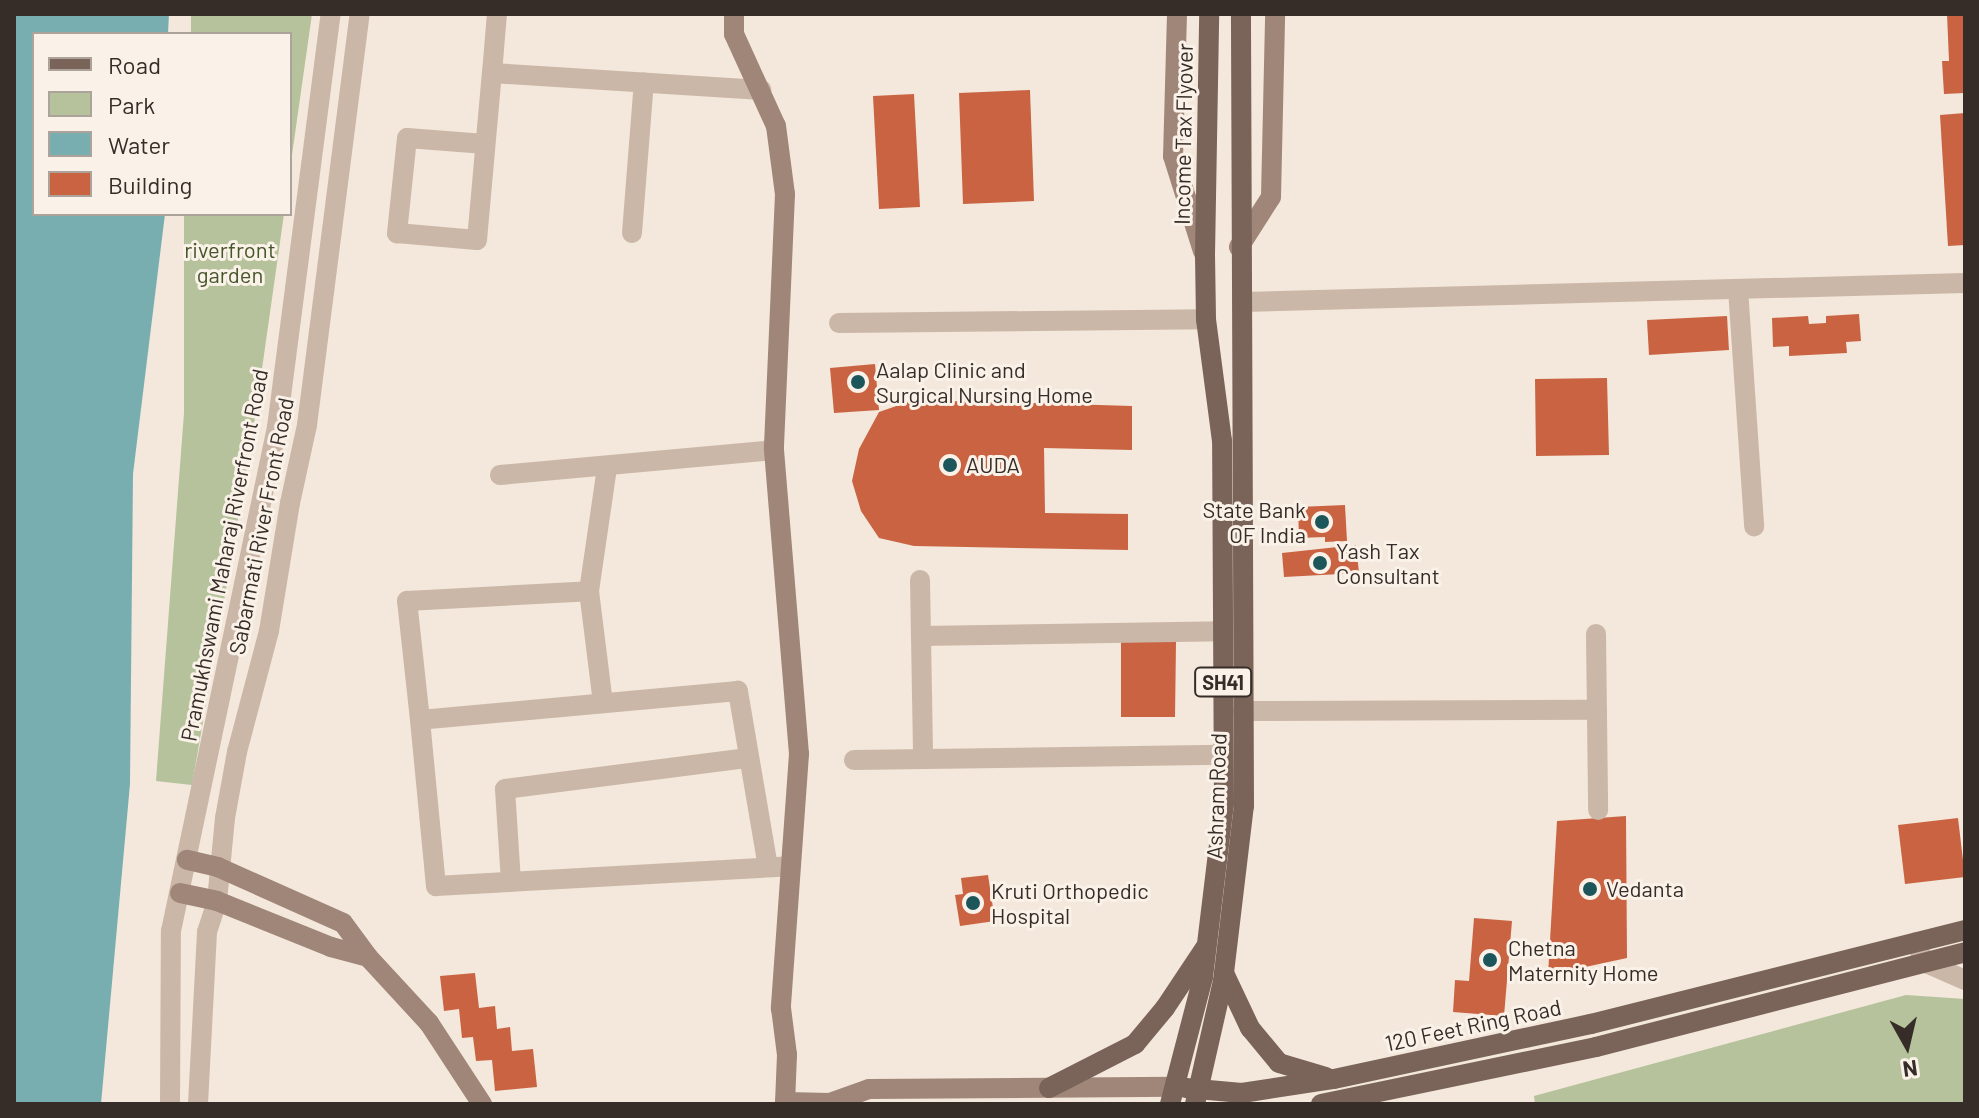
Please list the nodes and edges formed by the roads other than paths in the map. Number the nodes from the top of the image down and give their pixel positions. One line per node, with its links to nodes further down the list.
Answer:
1 (331, 14): 39 (street, Pramukhswami Maharaj Riverfront Road)
2 (360, 14): 41 (street, Sabarmati River Front Road)
3 (497, 14): 9 (street)
4 (734, 14): 11 (main road)
5 (1177, 14): 15 (main road)
6 (1209, 14): 15 (main road, Income Tax Flyover / SH41)
7 (1241, 14): 14 (main road)
8 (1275, 14): 14 (main road)
9 (492, 73): 10 (street); 12 (street)
10 (644, 82): 11 (street); 13 (street)
11 (761, 90): 21 (main road)
12 (485, 144): 12 (street)
13 (632, 233)
14 (1239, 247): 18 (main road, Ashram Road)
15 (1205, 255): 19 (main road, Ashram Road / SH41)
16 (1965, 283): 17 (street)
17 (1738, 289): 18 (street); 24 (street)
18 (1244, 302): 32 (main road, Ashram Road)
19 (1206, 319): 20 (street); 27 (main road, Ashram Road / SH41)
20 (839, 323)
21 (774, 450): 22 (street); 40 (main road)
22 (607, 467): 23 (street); 26 (street)
23 (500, 475)
24 (1754, 526)
25 (920, 580): 29 (street)
26 (589, 591): 30 (street); 33 (street)
27 (1223, 631): 29 (street); 34 (main road, Ashram Road / SH41)
28 (1596, 634): 31 (street)
29 (921, 636): 36 (street)
30 (603, 703): 33 (street); 35 (street)
31 (1597, 710): 32 (street); 38 (street)
32 (1243, 711): 52 (main road, Ashram Road)
33 (420, 720): 43 (street)
34 (1222, 755): 36 (street); 48 (main road, Ashram Road / SH41)
35 (748, 758): 42 (street); 43 (street)
36 (923, 759): 37 (street)
37 (854, 760)
38 (1598, 810)
39 (187, 860): 41 (main road); 44 (street, Pramukhswami Maharaj Riverfront Road)
40 (790, 866): 42 (street); 58 (main road)
41 (218, 867): 45 (street, Sabarmati River Front Road); 50 (main road)
42 (768, 867): 43 (street)
43 (511, 882)
44 (180, 893): 45 (main road); 60 (street, Pramukhswami Maharaj Riverfront Road)
45 (217, 901): 50 (main road); 61 (street, Sabarmati River Front Road)
46 (1965, 930): 47 (main road, 120 Feet Ring Road)
47 (1916, 942): 51 (street); 54 (main road, 120 Feet Ring Road)
48 (1208, 944): 55 (main road); 56 (main road, Ashram Road / SH41)
49 (1965, 952): 51 (main road, 120 Feet Ring Road)
50 (368, 957): 62 (main road)
51 (1924, 962): 53 (street); 59 (main road, 120 Feet Ring Road)
52 (1224, 973): 54 (main road); 57 (main road, Ashram Road)
53 (1965, 980)
54 (1334, 1079): 57 (main road, 120 Feet Ring Road)
55 (1049, 1088): 56 (main road); 63 (main road)
56 (1172, 1095): 57 (main road, 120 Feet Ring Road)
57 (1197, 1097)
58 (782, 1103): 63 (main road)
59 (1328, 1103)
60 (170, 1104)
61 (198, 1104)
62 (482, 1104)
63 (831, 1104)

